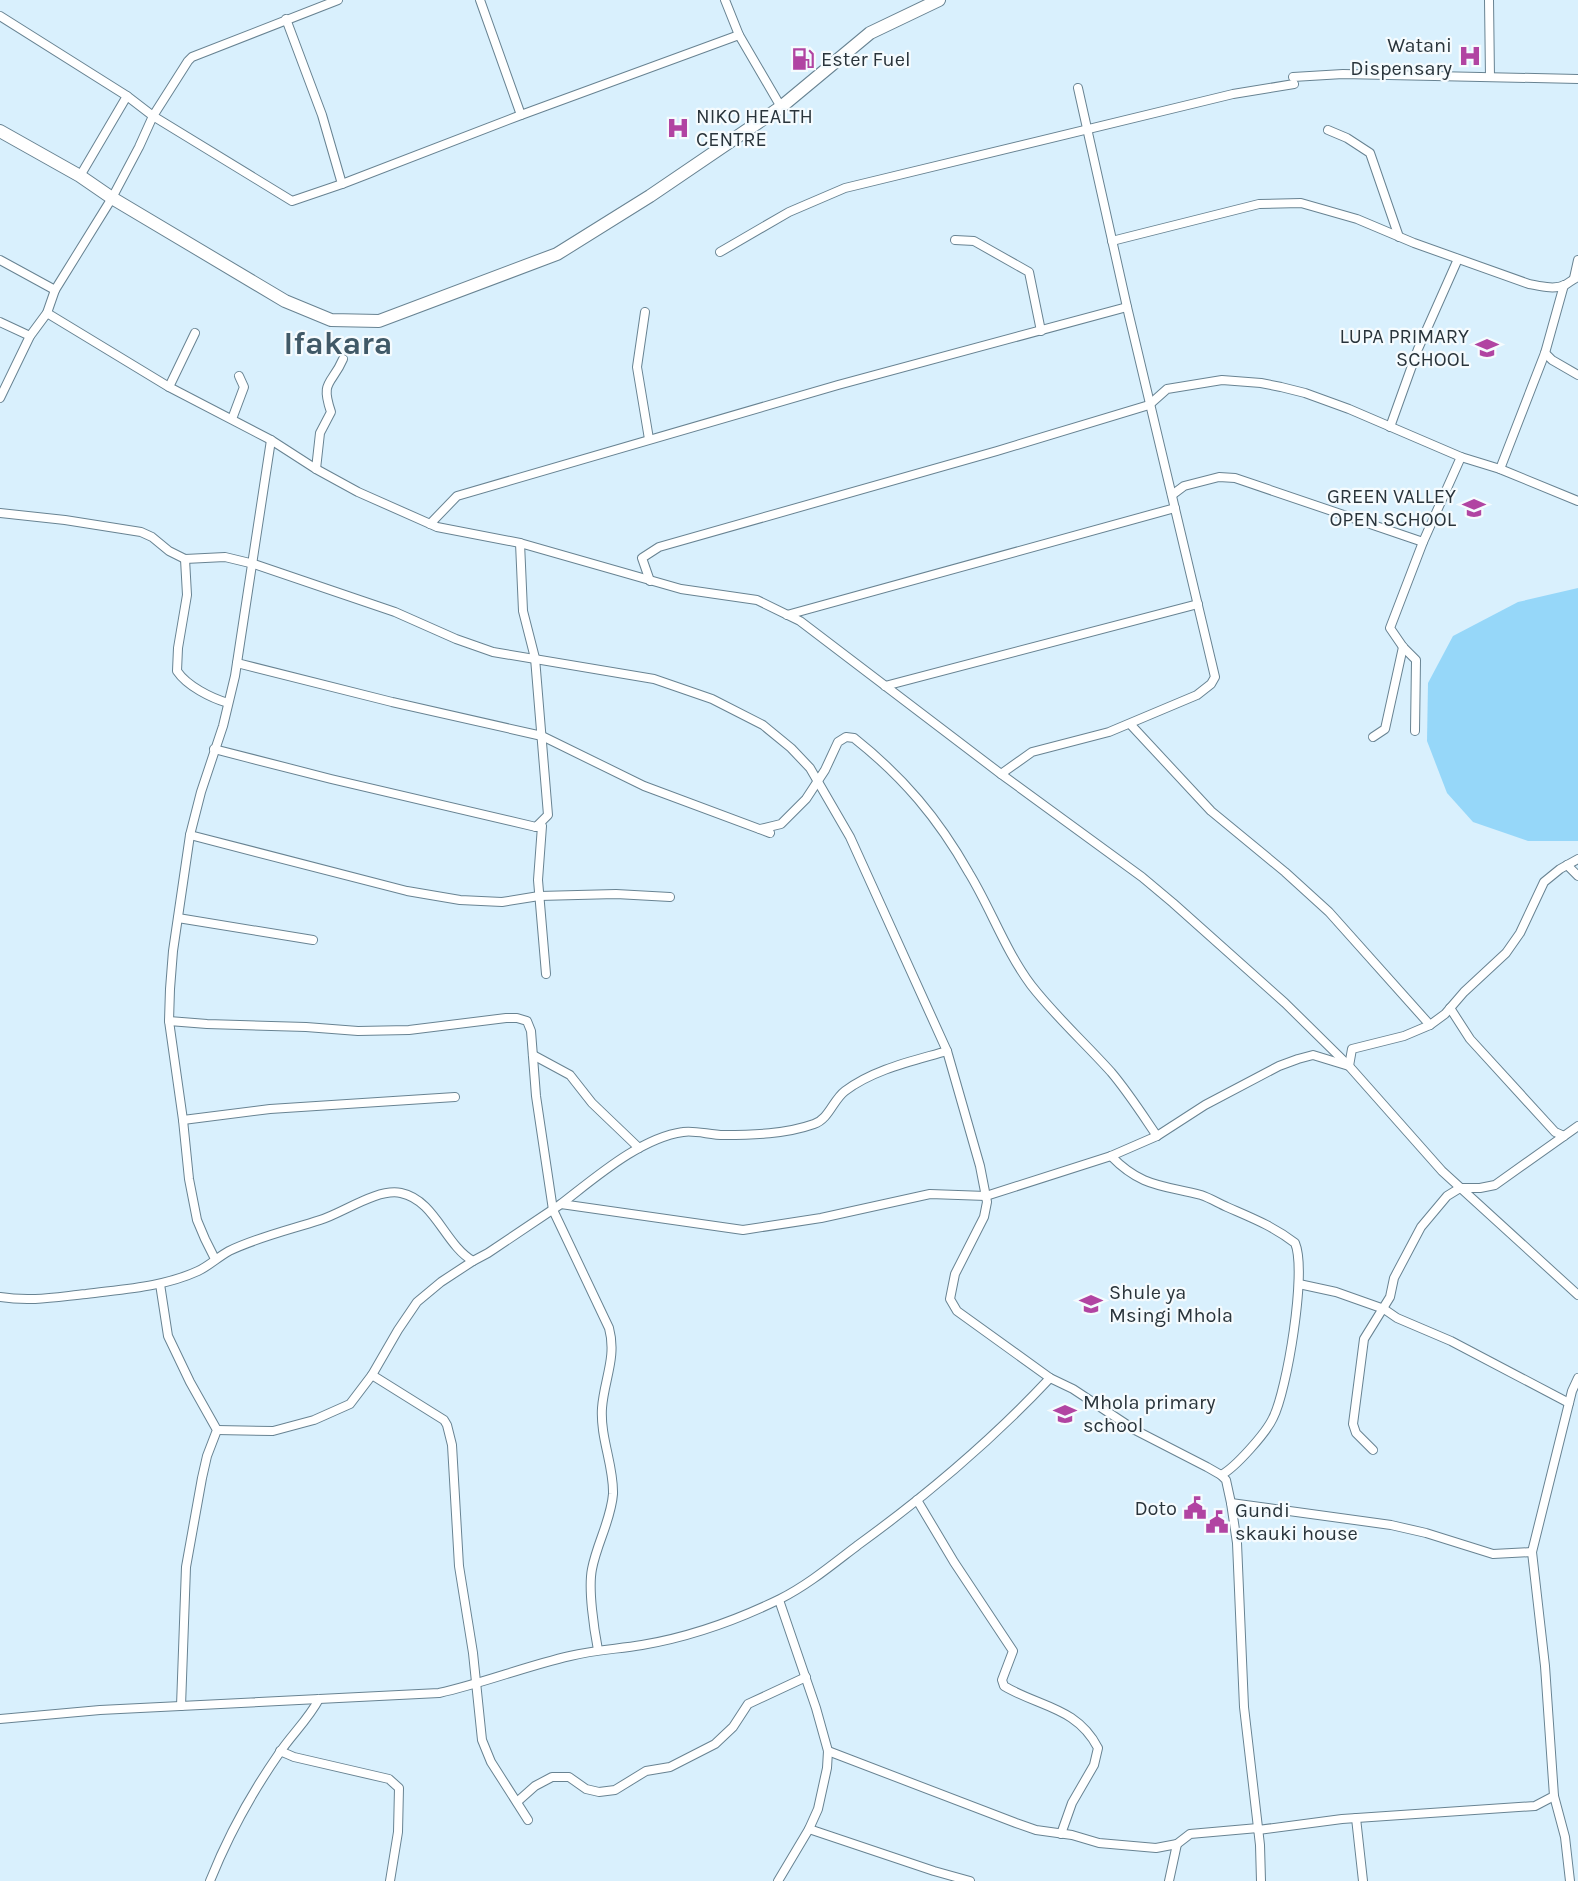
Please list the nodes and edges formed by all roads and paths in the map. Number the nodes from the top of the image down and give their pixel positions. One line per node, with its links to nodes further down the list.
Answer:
1 (338, 0): 7 (street)
2 (480, 0): 14 (street)
3 (725, 0): 8 (street)
4 (939, 0): 13 (main road)
5 (1489, 0): 9 (street)
6 (0, 16): 12 (street)
7 (286, 19): 15 (street); 20 (street)
8 (739, 35): 13 (street); 14 (street)
9 (1490, 77): 10 (street); 16 (street)
10 (1578, 79)
11 (1078, 88): 16 (street)
12 (127, 96): 15 (street); 19 (street)
13 (781, 107): 21 (main road)
14 (521, 115): 20 (street)
15 (153, 116): 20 (street); 21 (street)
16 (1087, 129): 24 (street); 25 (street)
17 (1328, 130): 22 (street)
18 (0, 131): 19 (main road)
19 (80, 176): 21 (main road)
20 (342, 184)
21 (112, 198): 31 (street)
22 (1399, 237): 24 (street); 26 (street)
23 (955, 240): 36 (street)
24 (1112, 241): 32 (street)
25 (720, 252)
26 (1458, 259): 30 (street); 47 (street)
27 (0, 260): 31 (street)
28 (1578, 260): 29 (street)
29 (1576, 278): 30 (street)
30 (1564, 285): 39 (street)
31 (55, 290): 34 (street)
32 (1126, 307): 36 (street); 45 (street)
33 (645, 312): 48 (street)
34 (47, 313): 38 (street); 43 (street)
35 (0, 322): 38 (street)
36 (1041, 331): 48 (street)
37 (195, 333): 43 (street)
38 (30, 336): 44 (street)
39 (1545, 352): 41 (street); 52 (street)
40 (343, 359): 51 (street)
41 (1578, 375)
42 (239, 376): 46 (street)
43 (169, 387): 46 (street)
44 (0, 398)
45 (1149, 405): 47 (street); 53 (street); 62 (street)
46 (232, 419): 49 (street)
47 (1390, 427): 50 (street)
48 (649, 439): 57 (street)
49 (271, 440): 51 (street); 61 (street)
50 (1461, 457): 52 (street); 58 (street)
51 (316, 469): 57 (street)
52 (1500, 469): 54 (street)
53 (1172, 495): 55 (street); 58 (street)
54 (1578, 501)
55 (1175, 508): 63 (street); 64 (street)
56 (0, 513): 60 (street)
57 (430, 524): 59 (street)
58 (1423, 542): 65 (street)
59 (520, 543): 62 (street); 66 (street)
60 (185, 559): 61 (street); 69 (street)
61 (254, 564): 66 (street); 67 (street)
62 (650, 580): 64 (street)
63 (1198, 604): 68 (street); 70 (street)
64 (787, 615): 68 (street)
65 (1403, 647): 71 (street); 73 (street)
66 (535, 658): 72 (street); 76 (street)
67 (237, 663): 69 (street); 72 (street)
68 (885, 686): 75 (street)
69 (228, 703): 74 (street)
70 (1131, 725): 75 (street); 91 (street)
71 (1415, 730)
72 (542, 736): 77 (street); 78 (street)
73 (1373, 737)
74 (214, 749): 77 (street); 80 (street)
75 (1000, 774): 94 (street)
76 (818, 782): 78 (street); 92 (street); 98 (street)
77 (536, 827): 84 (street)
78 (759, 830): 79 (street)
79 (770, 833)
80 (190, 836): 84 (street); 86 (street)
81 (1578, 860): 82 (street)
82 (1567, 866): 83 (street); 89 (street)
83 (1578, 876)
84 (539, 896): 85 (street); 88 (street)
85 (670, 897)
86 (178, 918): 87 (street); 90 (street)
87 (313, 940)
88 (546, 974)
89 (1450, 1008): 91 (street); 99 (street)
90 (170, 1021): 93 (street); 96 (street)
91 (1430, 1025): 94 (street)
92 (947, 1052): 100 (street); 103 (street)
93 (533, 1055): 100 (street); 105 (street)
94 (1349, 1066): 98 (street); 102 (street)
95 (455, 1097): 96 (street)
96 (183, 1120): 106 (street)
97 (1578, 1126): 99 (street)
98 (1156, 1136): 101 (street)
99 (1564, 1137): 102 (street)
100 (639, 1149): 104 (street)
101 (1111, 1156): 103 (street); 109 (street)
102 (1460, 1188): 110 (street); 112 (street)
103 (986, 1196): 104 (street); 114 (street)
104 (561, 1204): 105 (street)
105 (553, 1210): 107 (street); 124 (street)
106 (215, 1259): 107 (street); 108 (street)
107 (473, 1261): 113 (street)
108 (160, 1284): 111 (street); 117 (street)
109 (1299, 1284): 112 (street); 119 (street)
110 (1578, 1295)
111 (0, 1297)
112 (1383, 1309): 116 (street); 118 (street)
113 (372, 1376): 117 (street); 126 (street)
114 (1050, 1378): 119 (street); 120 (street)
115 (1578, 1378): 116 (street)
116 (1569, 1403): 122 (street)
117 (217, 1430): 128 (street)
118 (1374, 1450)
119 (1221, 1475): 121 (street)
120 (917, 1500): 123 (street); 138 (street)
121 (1231, 1503): 122 (street); 137 (street)
122 (1532, 1552): 132 (street)
123 (779, 1600): 124 (street); 125 (street)
124 (598, 1650): 126 (street)
125 (806, 1677): 130 (street); 133 (street)
126 (476, 1685): 127 (street); 133 (street)
127 (319, 1699): 128 (street); 131 (street)
128 (181, 1706): 129 (street)
129 (0, 1719)
130 (828, 1750): 136 (street); 138 (street)
131 (280, 1752): 140 (street); 141 (street)
132 (1554, 1796): 134 (street); 147 (street)
133 (517, 1802): 135 (street)
134 (1356, 1818): 137 (street); 146 (street)
135 (528, 1820)
136 (809, 1829): 142 (street); 143 (street)
137 (1258, 1829): 139 (street); 145 (street)
138 (1061, 1834): 139 (street)
139 (1177, 1844): 144 (street)
140 (210, 1881)
141 (390, 1881)
142 (778, 1881)
143 (970, 1881)
144 (1169, 1881)
145 (1261, 1881)
146 (1363, 1881)
147 (1570, 1881)

